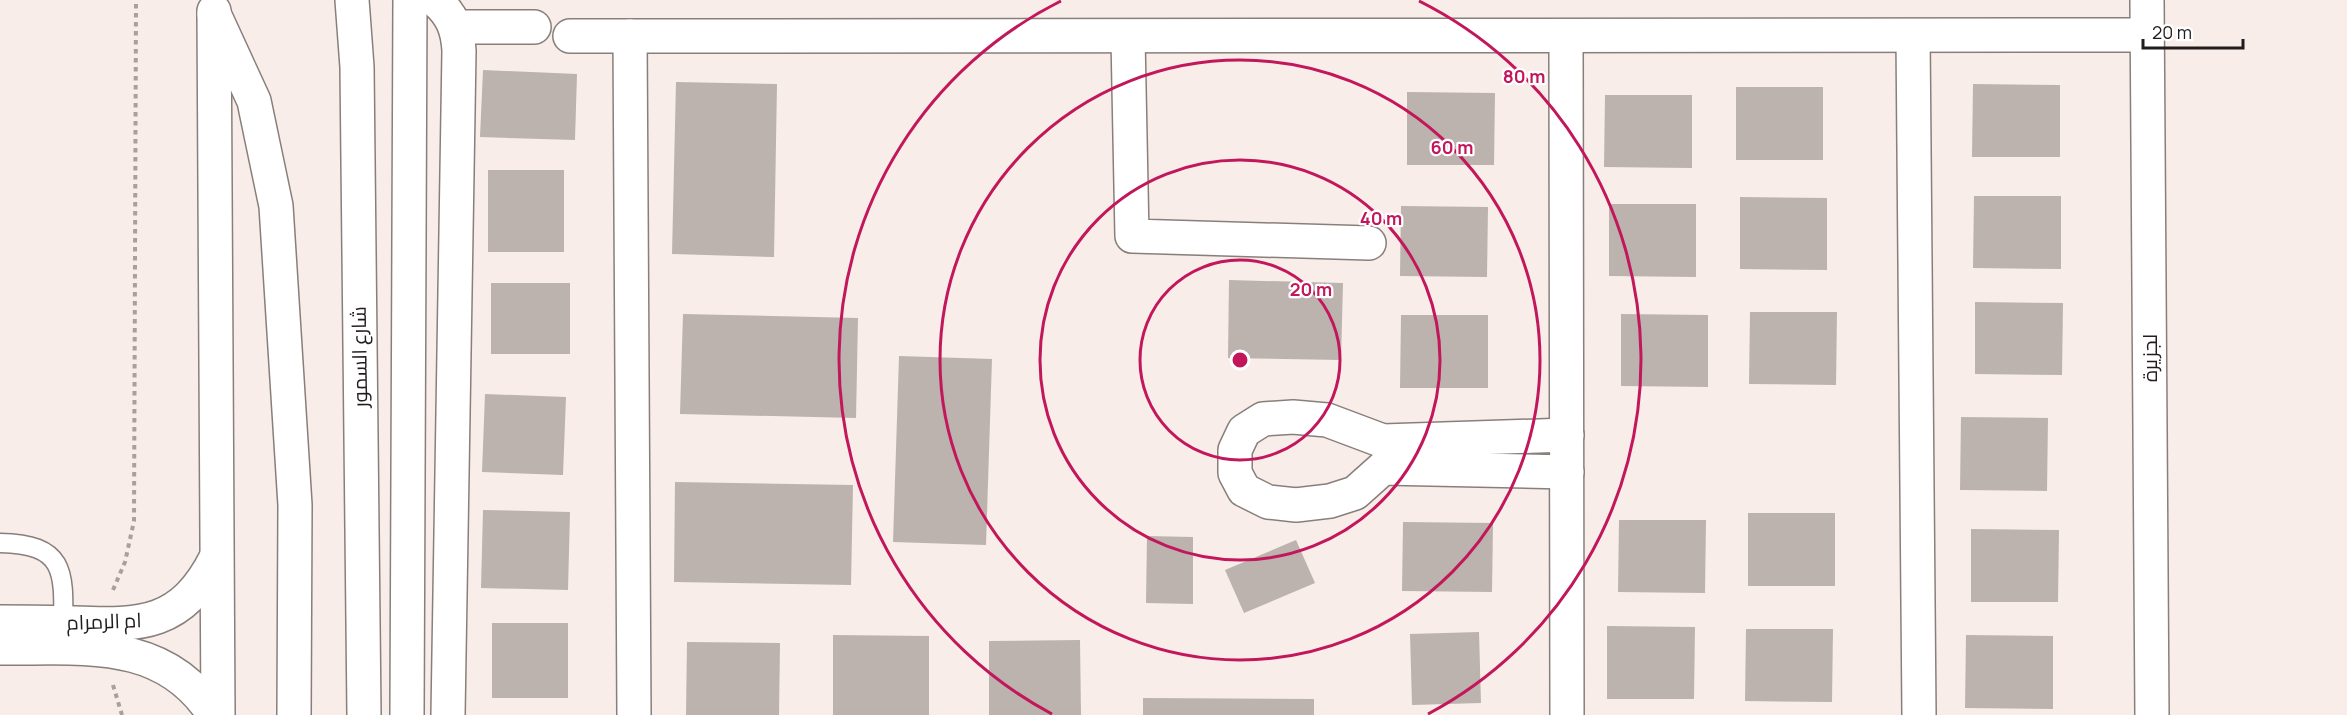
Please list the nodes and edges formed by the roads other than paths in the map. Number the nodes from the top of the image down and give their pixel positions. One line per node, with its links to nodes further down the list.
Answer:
1 (352, 0): 15 (main road, شارع السمور)
2 (366, 0): 15 (main road)
3 (410, 0): 28 (main road)
4 (435, 0): 7 (main road)
5 (2146, 0): 9 (main road, لجزيرة)
6 (214, 7): 20 (main road); 26 (main road)
7 (456, 27): 8 (main road); 29 (main road)
8 (534, 27)
9 (2146, 35): 13 (main road); 33 (main road, لجزيرة)
10 (570, 36): 11 (main road)
11 (630, 36): 14 (main road); 30 (main road)
12 (1566, 36): 13 (main road); 14 (main road); 17 (main road)
13 (1913, 36): 32 (main road)
14 (1128, 38): 16 (main road)
15 (357, 67): 27 (main road, شارع السمور)
16 (1369, 243)
17 (1567, 435): 18 (main road); 18 (main road)
18 (1567, 472): 31 (main road)
19 (0, 543): 22 (lane)
20 (216, 558): 23 (main road, ام الرمرام); 25 (main road)
21 (0, 622): 22 (main road, ام الرمرام)
22 (63, 636): 23 (main road, ام الرمرام); 24 (main road, ام الرمرام)
23 (105, 637): 25 (main road, ام الرمرام)
24 (0, 648)
25 (216, 715)
26 (294, 715)
27 (364, 715)
28 (407, 715)
29 (448, 715)
30 (634, 715)
31 (1567, 715)
32 (1918, 715)
33 (2152, 715)

